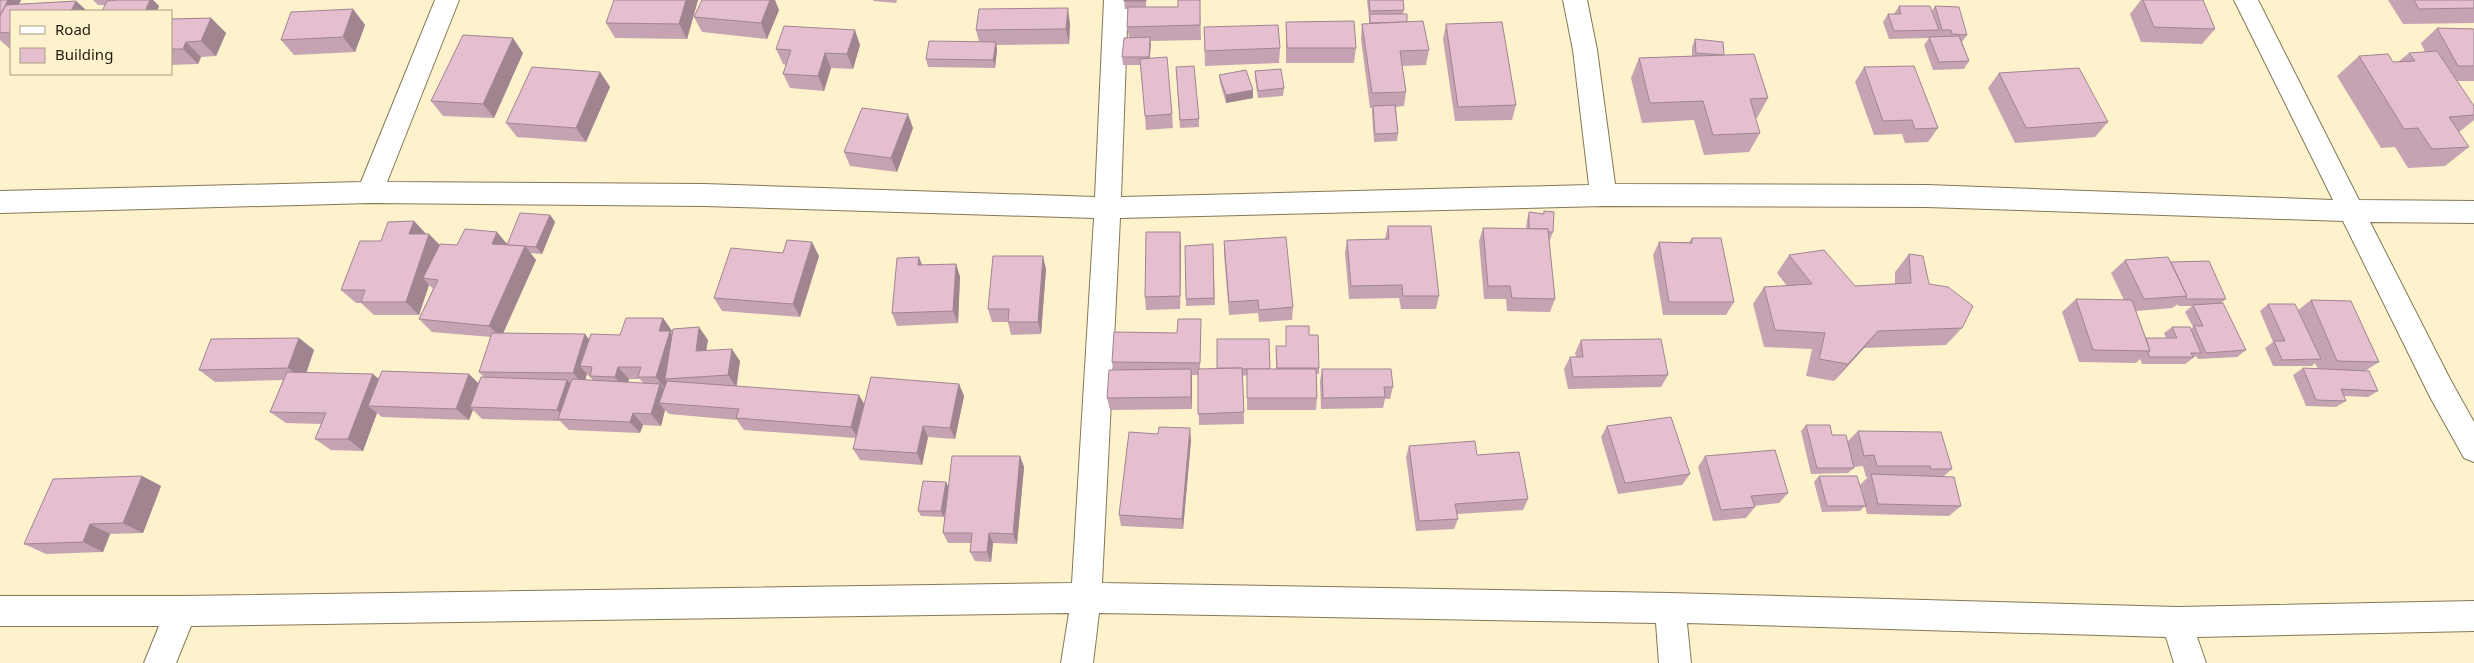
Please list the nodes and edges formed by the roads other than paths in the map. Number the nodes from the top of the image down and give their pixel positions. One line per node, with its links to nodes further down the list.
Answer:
1 (447, 0): 5 (street)
2 (1116, 0): 8 (street)
3 (1575, 0): 6 (street)
4 (2246, 0): 9 (street)
5 (370, 192): 7 (street); 8 (street)
6 (1603, 195): 8 (street); 9 (street)
7 (0, 202)
8 (1108, 208): 12 (street)
9 (2352, 211): 10 (street); 11 (street)
10 (2474, 212)
11 (2474, 449)
12 (1086, 598): 13 (street); 15 (street); 19 (street)
13 (1670, 608): 17 (street); 20 (street)
14 (0, 610): 15 (street)
15 (181, 611): 18 (street)
16 (2474, 616): 17 (street)
17 (2177, 622): 21 (street)
18 (160, 663)
19 (1077, 663)
20 (1675, 663)
21 (2190, 663)

